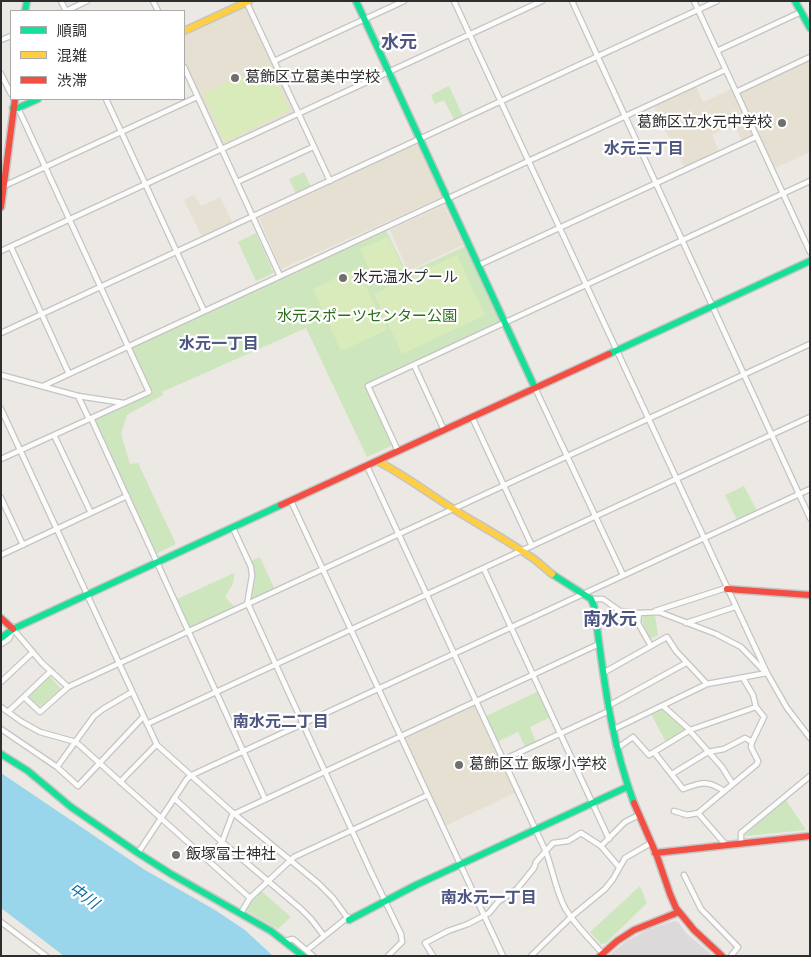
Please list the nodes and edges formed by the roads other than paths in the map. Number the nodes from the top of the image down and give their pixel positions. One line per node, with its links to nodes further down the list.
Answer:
1 (87, 1): 11 (street)
2 (356, 1): 14 (street)
3 (404, 1): 14 (street)
4 (454, 1): 17 (street)
5 (542, 1): 17 (street)
6 (572, 1): 19 (street)
7 (694, 1): 12 (street)
8 (717, 1): 12 (street)
9 (794, 1): 13 (street)
10 (247, 2): 16 (street); 21 (street)
11 (68, 10)
12 (698, 11): 18 (street); 19 (street)
13 (801, 12): 15 (street); 18 (street)
14 (365, 19): 21 (street); 24 (street)
15 (810, 28)
16 (185, 31)
17 (470, 35): 24 (street); 32 (street)
18 (717, 51): 23 (street)
19 (598, 57): 32 (street); 35 (street)
20 (810, 57): 27 (street)
21 (274, 61): 34 (street)
22 (185, 69): 28 (street)
23 (726, 70): 27 (street); 35 (street)
24 (389, 72): 34 (street); 38 (street)
25 (1, 74): 26 (street)
26 (10, 92)
27 (736, 92): 37 (street)
28 (197, 97): 36 (street); 40 (street)
29 (14, 100): 33 (street)
30 (36, 100): 33 (street)
31 (106, 100): 36 (street)
32 (501, 102): 38 (street); 42 (street)
33 (16, 108): 41 (street); 43 (street)
34 (298, 114): 39 (street); 40 (street)
35 (625, 116): 42 (street); 47 (street)
36 (121, 132): 43 (street); 48 (street)
37 (756, 137): 47 (street); 50 (street)
38 (420, 139): 44 (street); 51 (street)
39 (313, 147): 44 (street); 46 (street)
40 (222, 150): 46 (street); 48 (street)
41 (5, 151): 49 (street)
42 (528, 161): 51 (street); 55 (street)
43 (45, 167): 49 (street); 54 (street)
44 (330, 181): 53 (street)
45 (810, 181): 50 (street)
46 (237, 182): 53 (street)
47 (656, 183): 55 (street); 56 (street)
48 (146, 185): 54 (street); 59 (street)
49 (4, 186): 52 (street)
50 (783, 194): 56 (street); 60 (street)
51 (448, 198): 62 (street); 63 (street)
52 (1, 208)
53 (253, 217): 59 (street); 63 (street)
54 (70, 220): 57 (street); 65 (street)
55 (559, 228): 62 (street); 64 (street)
56 (682, 240): 64 (street); 66 (street)
57 (11, 247): 58 (street); 68 (street)
58 (1, 251)
59 (177, 252): 65 (street); 67 (street)
60 (810, 252)
61 (810, 261): 66 (street)
62 (479, 265): 69 (street)
63 (280, 276): 67 (street)
64 (586, 285): 69 (street); 73 (street)
65 (101, 288): 68 (street); 72 (street)
66 (712, 306): 73 (street); 77 (street)
67 (204, 311): 72 (street)
68 (42, 315): 70 (street); 75 (street)
69 (505, 322): 74 (street); 79 (street)
70 (1, 334)
71 (810, 344): 77 (street)
72 (128, 346): 75 (street); 81 (street)
73 (616, 350): 79 (street); 86 (street)
74 (414, 365): 87 (street); 91 (street)
75 (69, 374): 78 (street)
76 (1, 375): 78 (street)
77 (744, 375): 86 (street); 89 (street)
78 (43, 386): 80 (street)
79 (535, 388): 83 (street); 92 (street)
80 (78, 396): 81 (street); 85 (street)
81 (124, 403): 85 (street)
82 (1, 409): 90 (street)
83 (472, 417): 87 (street); 97 (street)
84 (810, 417): 89 (street)
85 (90, 419): 88 (street); 100 (street)
86 (648, 419): 92 (street); 96 (street)
87 (444, 430): 91 (street)
88 (54, 435): 90 (street); 104 (street)
89 (771, 435): 96 (street); 99 (street)
90 (20, 450): 93 (street); 108 (street)
91 (398, 451): 94 (street)
92 (568, 456): 97 (street); 105 (street)
93 (1, 459)
94 (377, 461): 95 (street); 103 (street)
95 (366, 466): 102 (street); 109 (street)
96 (676, 479): 105 (street); 110 (street)
97 (504, 486): 103 (street); 112 (street)
98 (810, 489): 99 (street)
99 (799, 494): 106 (street); 110 (street)
100 (127, 496): 104 (street); 115 (street)
101 (1, 498): 111 (street)
102 (291, 501): 107 (street); 116 (street)
103 (453, 509): 109 (street); 113 (street)
104 (91, 513): 108 (street)
105 (596, 516): 112 (street); 118 (street)
106 (810, 518)
107 (233, 528): 115 (street); 125 (street)
108 (57, 530): 111 (street); 123 (street)
109 (399, 535): 116 (street); 121 (street)
110 (703, 538): 118 (street); 119 (street)
111 (23, 545): 114 (street)
112 (532, 546): 113 (street)
113 (521, 550): 117 (street); 120 (street)
114 (1, 555)
115 (158, 563): 123 (street); 135 (street)
116 (323, 569): 125 (street); 133 (street)
117 (484, 569): 121 (street); 131 (street)
118 (623, 575): 120 (street)
119 (726, 589): 122 (street); 126 (street); 127 (street)
120 (582, 594): 124 (street); 131 (street)
121 (427, 595): 133 (street); 141 (street)
122 (810, 595)
123 (87, 596): 132 (street); 142 (street)
124 (591, 599): 128 (street); 138 (street)
125 (248, 605): 135 (street); 143 (street)
126 (735, 607): 130 (street); 147 (street)
127 (652, 612): 128 (street); 130 (street)
128 (639, 613): 139 (street)
129 (1, 618): 132 (street)
130 (685, 624): 147 (street)
131 (511, 626): 141 (street); 148 (street)
132 (13, 629): 134 (street); 136 (street); 137 (street); 140 (street)
133 (352, 630): 143 (street); 153 (street)
134 (1, 632)
135 (188, 632): 142 (street); 155 (street)
136 (1, 638)
137 (1, 644)
138 (599, 644): 146 (street); 148 (street)
139 (651, 646): 144 (street); 146 (street)
140 (33, 652): 145 (street); 150 (street)
141 (454, 653): 153 (street); 157 (street)
142 (119, 664): 152 (street); 154 (street)
143 (276, 664): 155 (street); 164 (street)
144 (686, 664): 151 (street); 161 (street)
145 (51, 672): 152 (street); 156 (street)
146 (603, 673): 161 (street)
147 (767, 674): 149 (street); 171 (street)
148 (533, 675): 157 (street); 169 (street)
149 (743, 678): 151 (street); 160 (street)
150 (1, 682)
151 (707, 684): 158 (street)
152 (68, 687): 156 (street)
153 (379, 688): 164 (street); 170 (street)
154 (132, 692): 163 (street); 172 (street)
155 (216, 692): 165 (street); 176 (street)
156 (24, 697): 162 (street)
157 (476, 701): 170 (street); 180 (street)
158 (663, 706): 167 (street); 168 (street)
159 (1, 707): 162 (street)
160 (756, 707): 168 (street); 173 (street)
161 (608, 708): 167 (street); 169 (street)
162 (8, 712): 172 (street)
163 (143, 717): 165 (street); 181 (street)
164 (303, 723): 176 (street); 183 (street)
165 (147, 724): 174 (street)
166 (1, 729): 182 (street)
167 (612, 730): 175 (street)
168 (690, 730): 177 (street); 178 (street)
169 (560, 734): 180 (street); 194 (street)
170 (401, 736): 183 (street); 191 (street)
171 (810, 738)
172 (76, 742): 181 (street); 182 (street)
173 (752, 742): 178 (street); 188 (street)
174 (156, 744): 185 (street); 187 (street)
175 (616, 749): 177 (street); 189 (street)
176 (243, 751): 185 (street); 193 (street)
177 (654, 752): 184 (street)
178 (708, 752): 184 (street); 188 (street)
179 (1, 754): 210 (street)
180 (503, 760): 200 (street)
181 (100, 763): 182 (street); 187 (street)
182 (57, 767)
183 (325, 772): 193 (street); 201 (street)
184 (672, 774): 190 (street)
185 (192, 775): 192 (street); 196 (street)
186 (810, 776): 206 (street)
187 (120, 782): 199 (street)
188 (732, 783): 190 (street)
189 (628, 787): 194 (street); 198 (street)
190 (724, 791): 197 (street)
191 (428, 795): 201 (street); 214 (street)
192 (174, 798): 199 (street); 204 (street)
193 (265, 799): 196 (street)
194 (592, 803): 200 (street); 203 (street)
195 (674, 811): 197 (street)
196 (234, 813): 204 (street); 213 (street)
197 (698, 813): 207 (street)
198 (640, 815): 203 (street); 205 (street)
199 (162, 819): 210 (street); 212 (street)
200 (535, 829): 209 (street); 214 (street)
201 (352, 830): 213 (street); 219 (street)
202 (810, 836): 206 (street)
203 (609, 839): 208 (street)
204 (222, 842): 212 (street); 217 (street)
205 (650, 843): 211 (street); 215 (street)
206 (741, 844): 207 (street)
207 (726, 845): 211 (street)
208 (601, 846): 209 (street); 215 (street)
209 (546, 852): 222 (street); 223 (street)
210 (138, 853): 221 (street)
211 (655, 853): 220 (street)
212 (207, 859): 218 (street)
213 (291, 859): 217 (street); 224 (street)
214 (460, 864): 219 (street); 222 (street)
215 (619, 868): 223 (street)
216 (684, 875): 236 (street)
217 (268, 881): 218 (street); 226 (street)
218 (250, 898): 221 (street)
219 (385, 901): 224 (street); 231 (street)
220 (679, 912): 228 (street); 235 (street)
221 (242, 913): 227 (street)
222 (484, 916): 232 (street); 233 (street)
223 (571, 917): 228 (street); 234 (street)
224 (349, 918): 226 (street)
225 (1, 922): 229 (street)
226 (324, 936): 227 (street)
227 (305, 953): 230 (street)
228 (601, 955)
229 (46, 956)
230 (313, 956)
231 (388, 956)
232 (432, 956)
233 (503, 956)
234 (531, 956)
235 (722, 956)
236 (731, 956)

